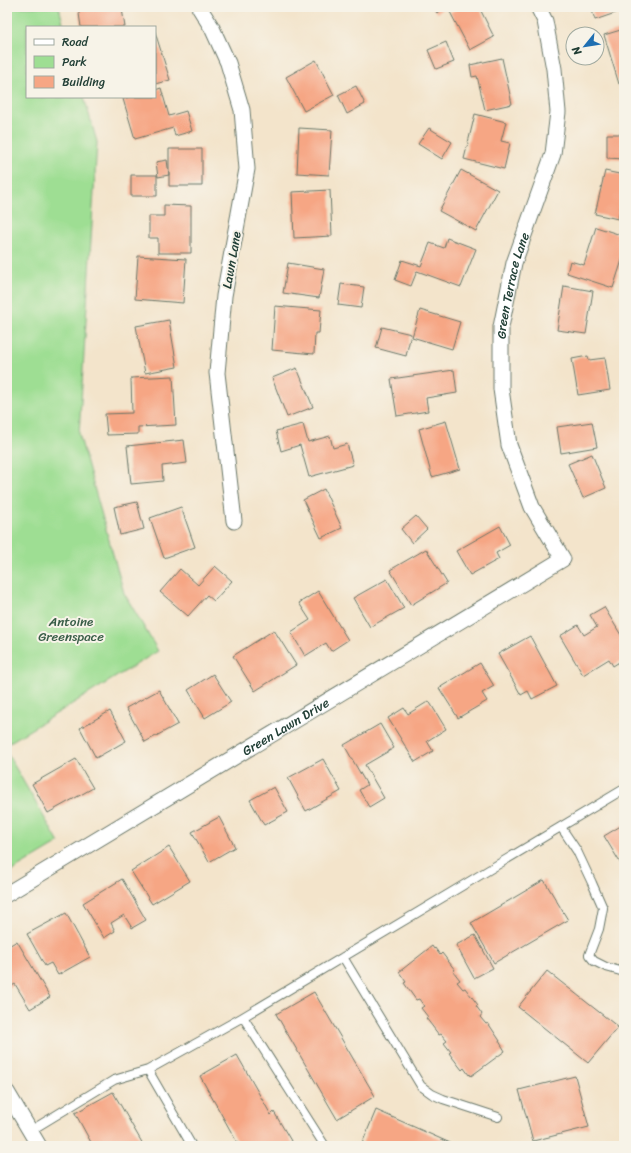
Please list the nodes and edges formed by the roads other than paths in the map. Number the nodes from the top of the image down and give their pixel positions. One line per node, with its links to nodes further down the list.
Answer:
1 (199, 7): 3 (street, Lawn Lane)
2 (538, 7): 4 (street, Green Terrace Lane)
3 (234, 521)
4 (563, 559): 7 (street, Green Lawn Drive)
5 (624, 789): 6 (lane)
6 (561, 827): 8 (lane); 9 (lane)
7 (7, 894)
8 (343, 957): 10 (lane); 13 (lane)
9 (624, 972)
10 (243, 1017): 11 (lane); 17 (lane)
11 (148, 1070): 14 (lane); 16 (lane)
12 (7, 1092): 14 (street)
13 (498, 1117)
14 (30, 1131): 15 (street)
15 (39, 1146)
16 (192, 1146)
17 (325, 1146)

